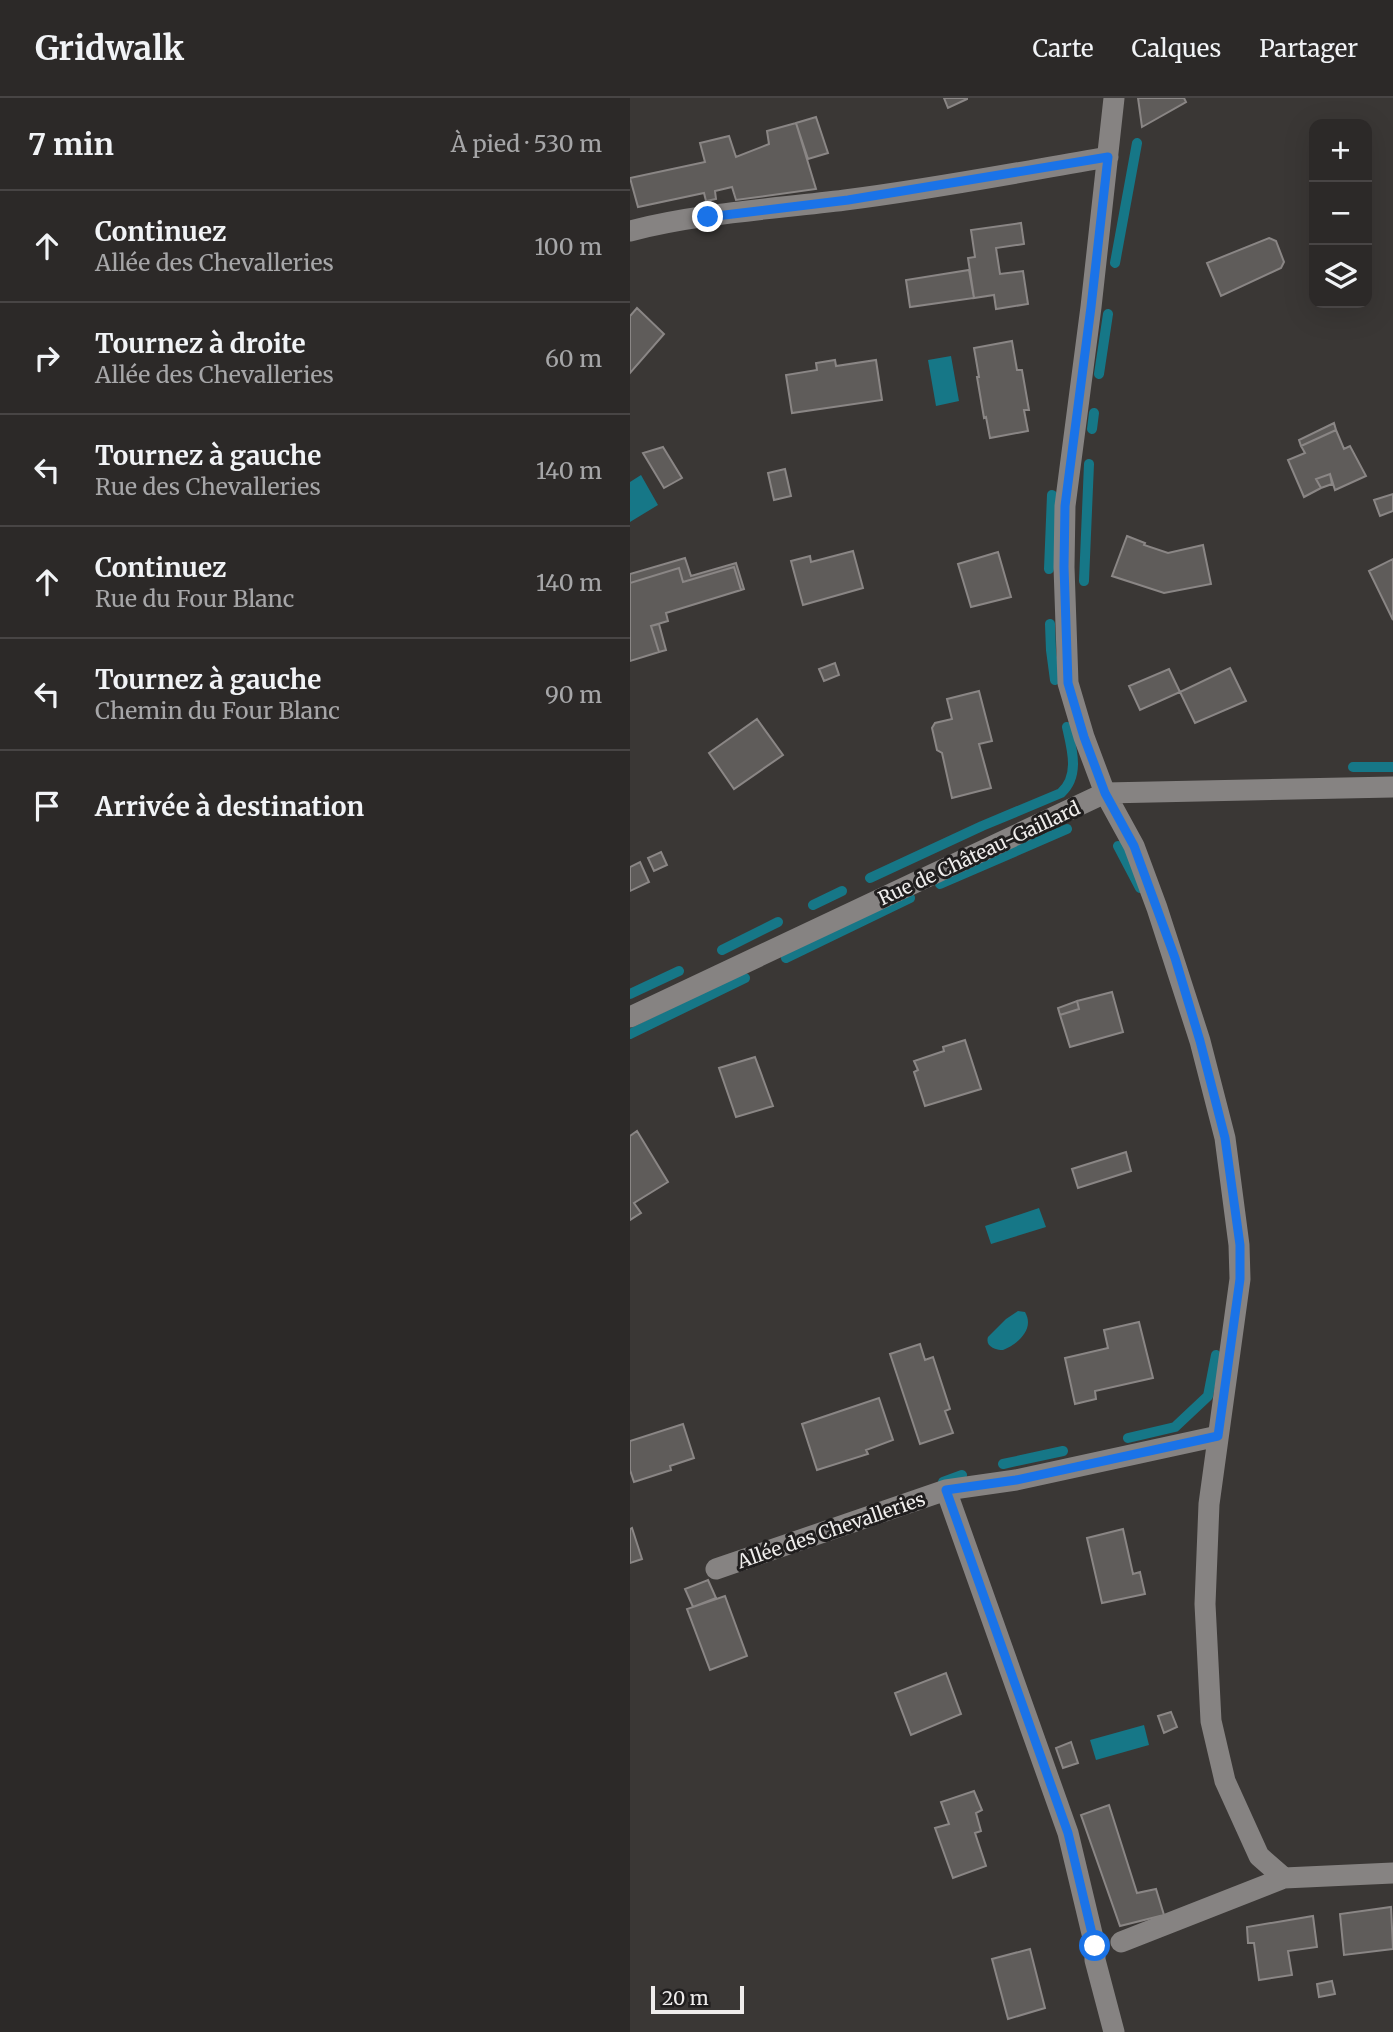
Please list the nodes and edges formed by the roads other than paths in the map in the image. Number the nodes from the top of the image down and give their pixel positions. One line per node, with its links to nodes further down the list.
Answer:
1 (1114, 98): 2 (street)
2 (1108, 157): 3 (street); 5 (street)
3 (630, 231)
4 (1393, 787): 5 (street, Rue de Château-Gaillard)
5 (1105, 793): 6 (street, Rue de Château-Gaillard); 7 (street)
6 (630, 1017)
7 (1218, 1436): 8 (street, Allée des Chevalleries); 11 (street)
8 (946, 1490): 9 (street, Allée des Chevalleries); 13 (street, Allée des Chevalleries)
9 (716, 1569)
10 (1393, 1873): 11 (street)
11 (1284, 1878): 12 (street)
12 (1121, 1942)
13 (1114, 2032)

